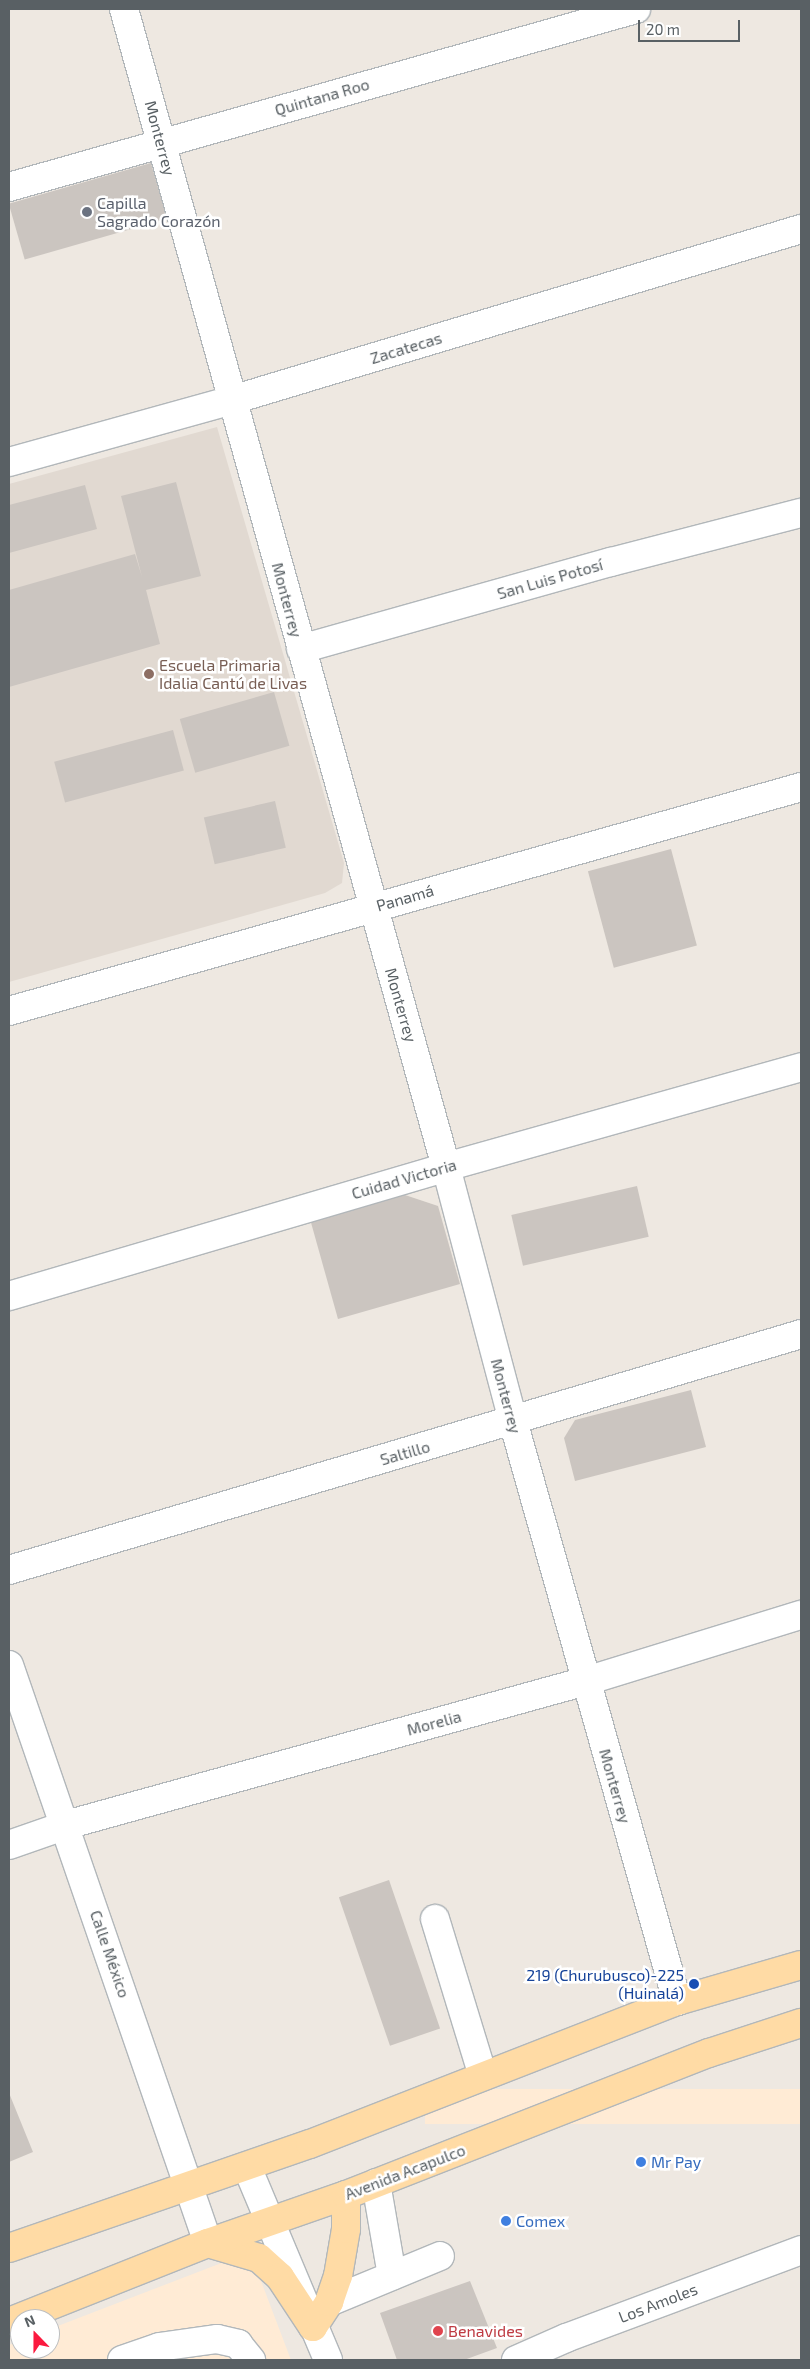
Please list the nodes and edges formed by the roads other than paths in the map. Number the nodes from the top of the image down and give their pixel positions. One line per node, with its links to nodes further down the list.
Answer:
1 (124, 9): 3 (street, Monterrey)
2 (636, 9): 3 (street, Quintana Roo)
3 (162, 143): 4 (street, Quintana Roo); 6 (street, Monterrey)
4 (9, 187)
5 (801, 229): 6 (street, Zacatecas)
6 (232, 400): 7 (street, Zacatecas); 9 (street, Monterrey)
7 (9, 462)
8 (801, 513): 9 (street, San Luis Potosí)
9 (301, 649): 11 (street, Monterrey)
10 (801, 787): 11 (street, Panamá)
11 (373, 907): 12 (street, Panamá); 14 (street, Monterrey)
12 (9, 1012)
13 (801, 1066): 14 (street, Cuidad Victoria)
14 (446, 1167): 15 (street, Cuidad Victoria); 17 (street, Monterrey)
15 (9, 1296)
16 (801, 1334): 17 (street, Saltillo)
17 (513, 1421): 18 (street, Saltillo); 21 (street, Monterrey)
18 (9, 1570)
19 (801, 1615): 21 (street, Morelia)
20 (9, 1665): 22 (street, Calle México)
21 (586, 1681): 22 (street, Morelia); 26 (street, Monterrey)
22 (66, 1826): 23 (street, Morelia); 31 (street, Calle México)
23 (9, 1845)
24 (435, 1919): 28 (street)
25 (801, 1965): 26 (main road)
26 (677, 2001): 28 (main road)
27 (801, 2023): 30 (main road, Avenida Acapulco)
28 (483, 2076): 29 (main road)
29 (247, 2167): 31 (main road); 33 (street)
30 (376, 2183): 32 (main road, Avenida Acapulco); 38 (street)
31 (190, 2187): 34 (street, Calle México); 35 (main road)
32 (346, 2195): 33 (main road, Avenida Acapulco); 39 (main road)
33 (268, 2221): 34 (main road, Avenida Acapulco); 41 (street)
34 (208, 2243): 40 (main road, Avenida Acapulco); 41 (main road)
35 (9, 2248)
36 (801, 2250): 45 (street, Los Amoles)
37 (440, 2256): 38 (street)
38 (392, 2276): 39 (street)
39 (329, 2302): 41 (main road)
40 (9, 2322)
41 (313, 2327): 44 (street)
42 (122, 2360): 43 (street)
43 (250, 2360)
44 (328, 2360)
45 (516, 2360)

